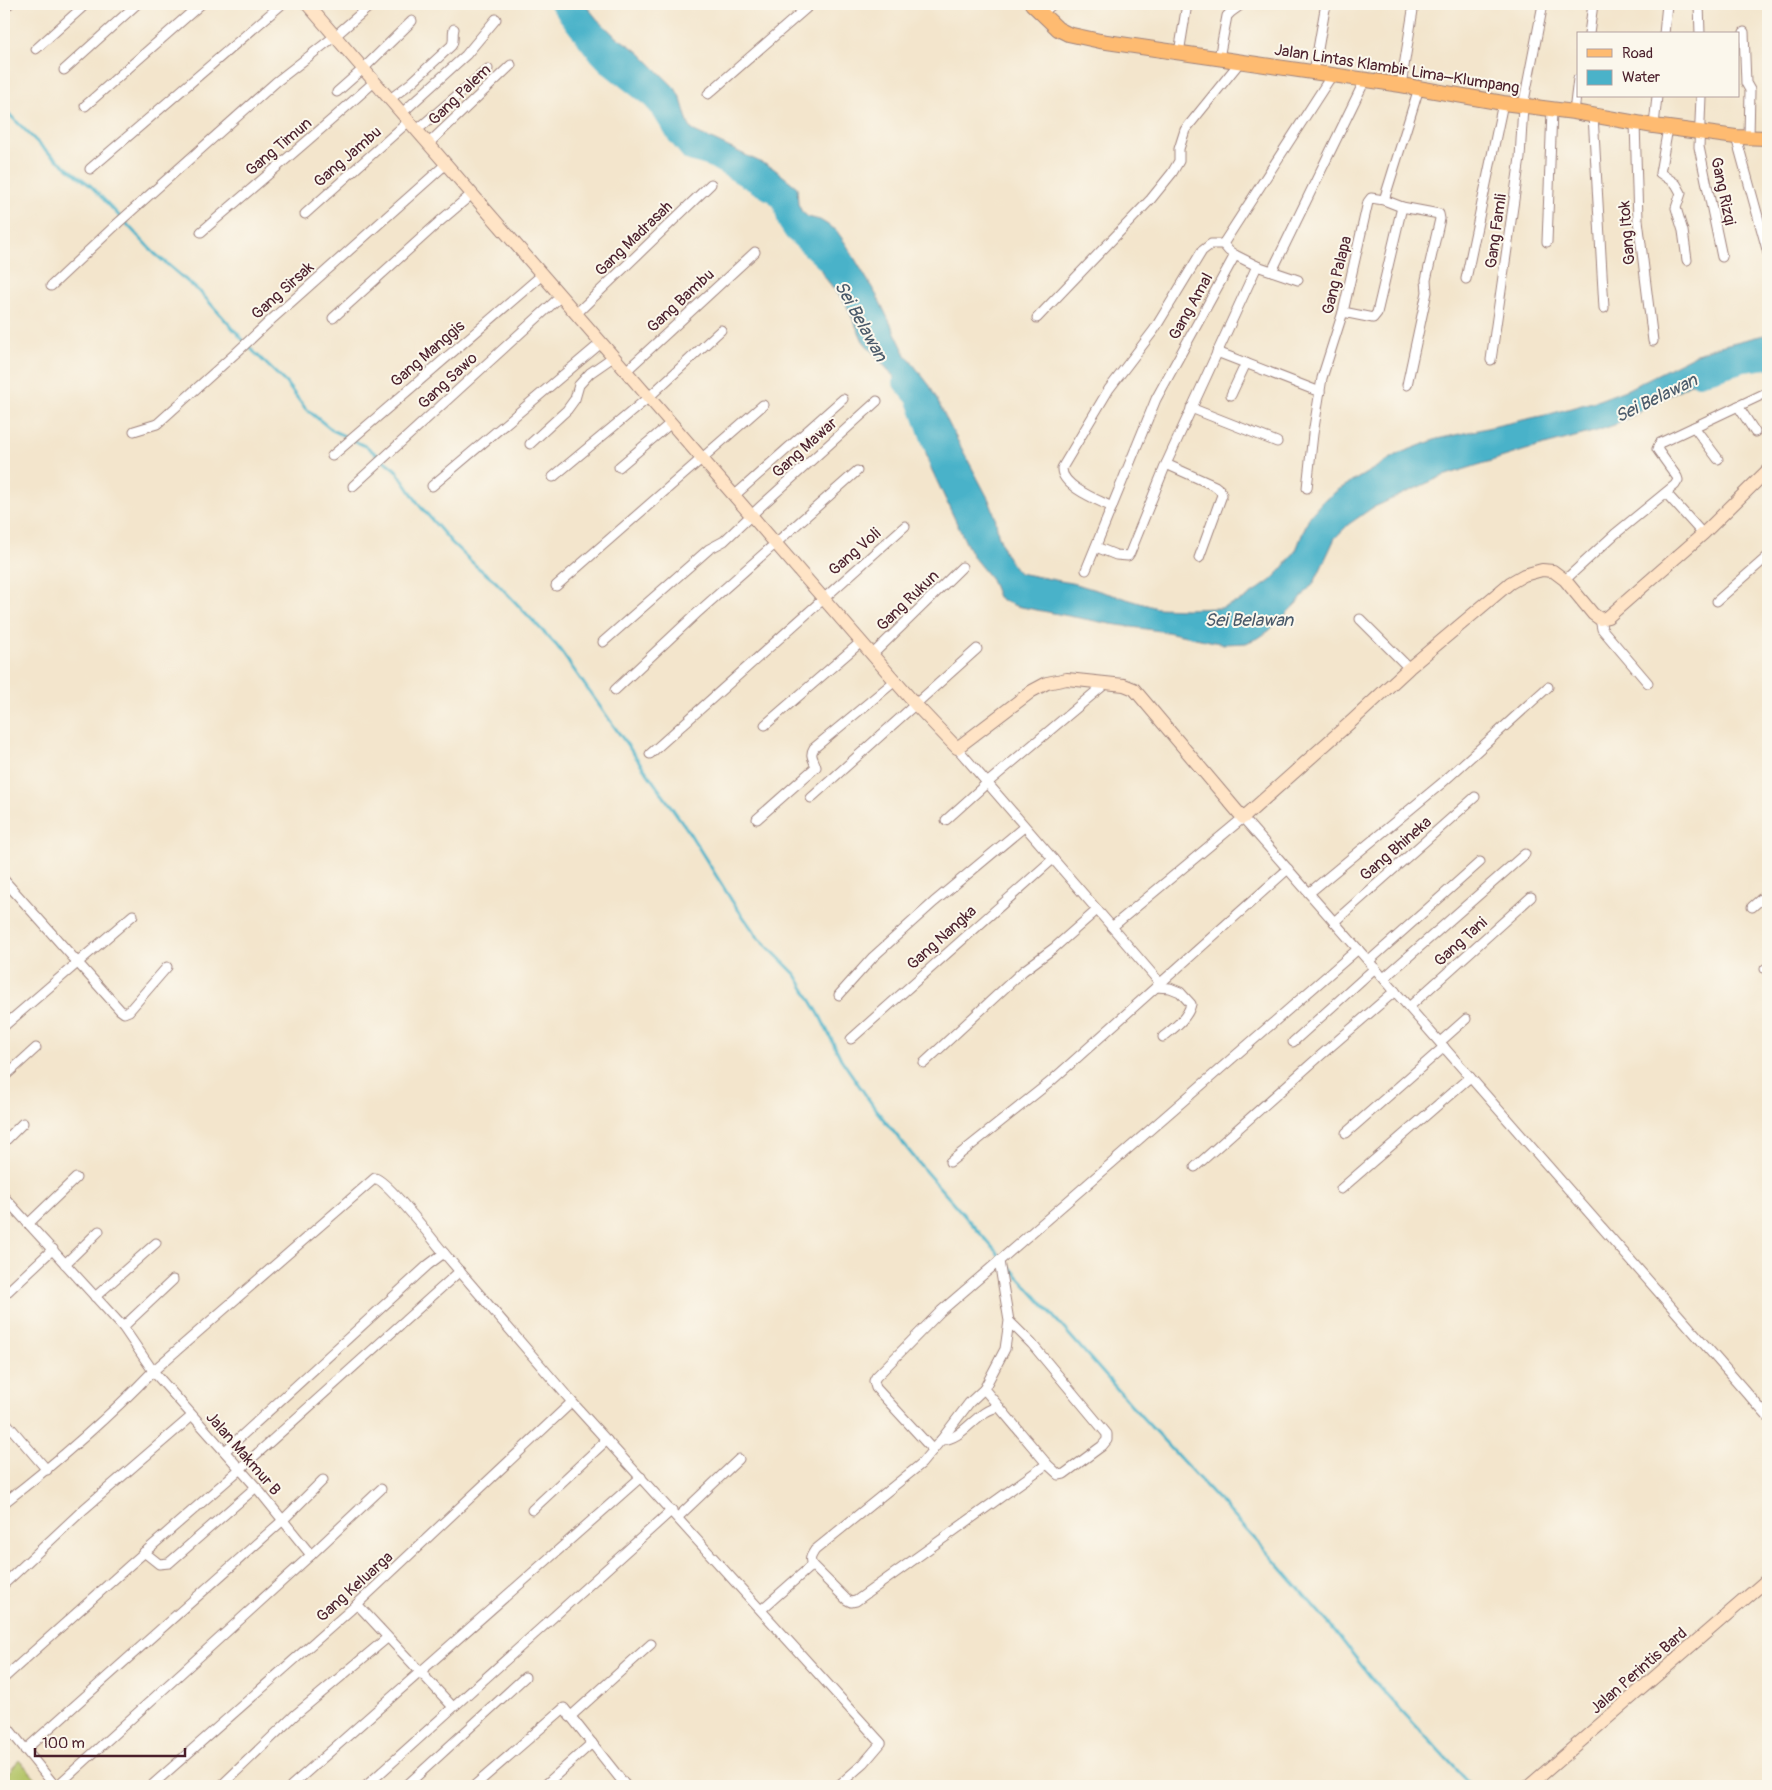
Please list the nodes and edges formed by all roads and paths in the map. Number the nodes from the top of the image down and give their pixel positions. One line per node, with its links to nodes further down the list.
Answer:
1 (9, 4): 18 (street)
2 (86, 4): 28 (street)
3 (137, 4): 35 (street)
4 (201, 4): 49 (street)
5 (282, 4): 62 (street)
6 (307, 4): 27 (street)
7 (372, 4): 27 (street)
8 (811, 4): 44 (street)
9 (1053, 4): 19 (street)
10 (1187, 4): 29 (street)
11 (1242, 4): 30 (street)
12 (1328, 4): 36 (street)
13 (1414, 4): 40 (street)
14 (1543, 4): 50 (street, Gang Famli)
15 (1593, 4): 23 (street)
16 (1668, 4): 24 (street)
17 (1699, 4): 25 (street)
18 (4, 8)
19 (1036, 9): 29 (main road, Jalan Lintas Klambir Lima–Klumpang)
20 (496, 19): 54 (street)
21 (412, 21): 33 (street)
22 (454, 29): 47 (street)
23 (1589, 32)
24 (1664, 32)
25 (1700, 32)
26 (1744, 32): 58 (street)
27 (335, 36): 33 (street); 81 (street)
28 (36, 49)
29 (1179, 53): 30 (main road, Jalan Lintas Klambir Lima–Klumpang)
30 (1219, 58): 31 (main road, Jalan Lintas Klambir Lima–Klumpang)
31 (1240, 62): 36 (main road, Jalan Lintas Klambir Lima–Klumpang); 87 (street)
32 (511, 65): 60 (street, Gang Palem)
33 (363, 69): 39 (street); 43 (street)
34 (488, 69): 54 (street)
35 (64, 70)
36 (1314, 72): 37 (main road, Jalan Lintas Klambir Lima–Klumpang)
37 (1332, 75): 38 (main road, Jalan Lintas Klambir Lima–Klumpang); 70 (street)
38 (1365, 80): 40 (main road, Jalan Lintas Klambir Lima–Klumpang); 77 (street)
39 (374, 82): 47 (street); 68 (street, Gang Timun)
40 (1401, 85): 42 (main road, Jalan Lintas Klambir Lima–Klumpang)
41 (1577, 87): 52 (street)
42 (1419, 88): 48 (main road, Jalan Lintas Klambir Lima–Klumpang); 65 (street)
43 (337, 92)
44 (708, 94)
45 (1657, 98): 56 (street)
46 (1701, 98): 57 (street, Gang Rizqi)
47 (390, 99): 54 (street)
48 (1503, 103): 50 (main road, Jalan Lintas Klambir Lima–Klumpang); 79 (street)
49 (86, 106)
50 (1523, 106): 51 (main road, Jalan Lintas Klambir Lima–Klumpang); 93 (street, Gang Famli)
51 (1552, 110): 52 (main road, Jalan Lintas Klambir Lima–Klumpang); 69 (street)
52 (1574, 112): 53 (main road, Jalan Lintas Klambir Lima–Klumpang)
53 (1593, 116): 55 (main road, Jalan Lintas Klambir Lima–Klumpang); 83 (street)
54 (409, 122): 60 (street); 67 (street, Gang Jambu)
55 (1635, 123): 56 (main road, Jalan Lintas Klambir Lima–Klumpang); 89 (street, Gang Itok)
56 (1661, 127): 57 (main road, Jalan Lintas Klambir Lima–Klumpang); 75 (street)
57 (1699, 132): 58 (main road, Jalan Lintas Klambir Lima–Klumpang); 74 (street, Gang Rizqi)
58 (1742, 137): 59 (main road, Jalan Lintas Klambir Lima–Klumpang); 72 (street)
59 (1768, 138)
60 (428, 144): 61 (street)
61 (446, 164): 64 (street); 108 (street, Gang Sirsak)
62 (90, 169)
63 (711, 184): 85 (street, Gang Madrasah)
64 (472, 194): 78 (street); 86 (street)
65 (1384, 200): 66 (street); 84 (street, Gang Palapa)
66 (1402, 207): 84 (street); 96 (street)
67 (305, 214)
68 (201, 232)
69 (1547, 242)
70 (1223, 244): 73 (street); 125 (street)
71 (755, 252): 95 (street, Gang Bambu)
72 (1768, 253)
73 (1235, 255): 76 (street); 125 (street, Gang Amal)
74 (1722, 257)
75 (1687, 260)
76 (1257, 266): 77 (street); 91 (street)
77 (1272, 271): 80 (street)
78 (542, 275): 82 (street); 112 (street, Gang Manggis)
79 (1466, 279)
80 (1298, 280)
81 (51, 286)
82 (561, 296): 85 (street); 120 (street, Gang Sawo)
83 (1604, 308)
84 (1343, 312): 97 (street, Gang Palapa)
85 (576, 314): 90 (street)
86 (333, 318)
87 (1038, 318)
88 (721, 330): 100 (street)
89 (1653, 341)
90 (601, 343): 92 (street); 121 (street)
91 (1217, 352): 94 (street); 105 (street)
92 (613, 357): 95 (street); 111 (street)
93 (1490, 360)
94 (1246, 363): 97 (street); 99 (street)
95 (626, 371): 100 (street)
96 (1407, 385)
97 (1320, 392): 122 (street, Gang Palapa)
98 (1768, 392): 104 (street)
99 (1231, 395)
100 (649, 397): 106 (street); 119 (street)
101 (842, 399): 124 (street)
102 (877, 402): 126 (street, Gang Mawar)
103 (763, 405): 113 (street)
104 (1738, 406): 107 (street); 109 (street)
105 (1191, 408): 110 (street); 115 (street)
106 (671, 423): 113 (street); 116 (street)
107 (1694, 426): 114 (street); 123 (street)
108 (134, 431)
109 (1755, 432)
110 (1277, 442)
111 (530, 444)
112 (332, 456)
113 (701, 458): 124 (street); 136 (street)
114 (1718, 459)
115 (1166, 464): 130 (street); 132 (street)
116 (620, 468)
117 (1768, 470): 128 (street)
118 (857, 471): 129 (street)
119 (553, 477)
120 (353, 486)
121 (432, 486)
122 (1307, 488)
123 (1666, 493): 128 (street); 135 (street)
124 (734, 496): 126 (street)
125 (1112, 507): 130 (street, Gang Amal)
126 (752, 516): 129 (street); 141 (street, Gang Mawar)
127 (905, 526): 137 (street, Gang Voli)
128 (1703, 534): 139 (street)
129 (776, 544): 137 (street); 150 (street)
130 (1096, 547): 134 (street, Gang Amal)
131 (1768, 556): 138 (street)
132 (1200, 558)
133 (962, 568): 144 (street, Gang Rukun)
134 (1086, 570)
135 (1565, 580): 139 (street); 145 (street)
136 (556, 586)
137 (823, 598): 142 (street); 154 (street, Gang Voli)
138 (1717, 601)
139 (1600, 618): 147 (street)
140 (1360, 619): 145 (street)
141 (603, 642)
142 (861, 642): 144 (street); 152 (street)
143 (977, 649): 151 (street)
144 (872, 655): 146 (street)
145 (1409, 668): 158 (street)
146 (895, 681): 151 (street); 159 (street)
147 (1648, 683)
148 (1105, 684): 153 (street); 155 (street); 158 (street)
149 (1548, 687): 167 (street)
150 (615, 690)
151 (916, 705): 153 (street); 157 (street)
152 (765, 725)
153 (956, 748): 155 (street)
154 (650, 754)
155 (986, 784): 160 (street); 161 (street)
156 (1475, 797): 173 (street, Gang Bhineka)
157 (811, 798)
158 (1243, 818): 165 (street); 174 (street)
159 (757, 819)
160 (946, 820)
161 (1024, 827): 163 (street); 182 (street)
162 (1525, 854): 179 (street)
163 (1052, 859): 171 (street); 187 (street, Gang Nangka)
164 (1480, 862): 177 (street)
165 (1288, 869): 167 (street); 180 (street)
166 (4, 880): 176 (street)
167 (1309, 893): 173 (street)
168 (1768, 893): 170 (street)
169 (1531, 897): 183 (street, Gang Tani)
170 (1752, 906)
171 (1097, 910): 174 (street); 191 (street)
172 (133, 915): 176 (street)
173 (1334, 922): 175 (street)
174 (1112, 927): 180 (street)
175 (1358, 949): 177 (street); 207 (street)
176 (78, 962): 178 (street); 185 (street)
177 (1372, 965): 179 (street); 188 (street)
178 (167, 968)
179 (1384, 978): 181 (street)
180 (1158, 985): 186 (street); 197 (street)
181 (1395, 991): 183 (street); 198 (street)
182 (839, 995)
183 (1409, 1007): 189 (street)
184 (1466, 1019): 189 (street)
185 (4, 1026)
186 (1164, 1037)
187 (850, 1038)
188 (1293, 1042)
189 (1442, 1044): 192 (street); 195 (street)
190 (36, 1048): 193 (street)
191 (924, 1063)
192 (1470, 1077): 200 (street); 220 (street)
193 (4, 1078)
194 (23, 1123): 196 (street)
195 (1346, 1133)
196 (4, 1142)
197 (950, 1162)
198 (1196, 1167)
199 (76, 1178): 202 (street)
200 (1340, 1189)
201 (4, 1197): 202 (street, Jalan Makmur B)
202 (28, 1224): 205 (street, Jalan Makmur B)
203 (99, 1231): 208 (street)
204 (156, 1243): 212 (street)
205 (52, 1249): 208 (street, Jalan Makmur B); 211 (street)
206 (444, 1253): 209 (street); 215 (street); 225 (street)
207 (1000, 1259): 213 (street); 224 (street)
208 (65, 1264): 212 (street, Jalan Makmur B)
209 (460, 1270): 217 (street); 228 (street)
210 (173, 1280): 214 (street)
211 (4, 1295)
212 (95, 1297): 214 (street, Jalan Makmur B)
213 (1009, 1321): 216 (street); 227 (street)
214 (123, 1327): 215 (street, Jalan Makmur B)
215 (153, 1371): 219 (street, Jalan Makmur B); 229 (street)
216 (984, 1389): 218 (street); 223 (street)
217 (572, 1402): 222 (street); 243 (street, Gang Keluarga)
218 (999, 1407): 223 (street); 227 (street)
219 (192, 1416): 225 (street, Jalan Makmur B); 242 (street)
220 (1768, 1418)
221 (4, 1420): 229 (street)
222 (607, 1440): 230 (street); 235 (street)
223 (942, 1440): 224 (street)
224 (933, 1450): 240 (street)
225 (225, 1452): 228 (street, Jalan Makmur B)
226 (739, 1459): 236 (street)
227 (1047, 1464): 240 (street)
228 (240, 1469): 232 (street, Jalan Makmur B); 238 (street)
229 (47, 1470): 234 (street)
230 (641, 1477): 236 (street); 247 (street)
231 (323, 1480): 237 (street)
232 (256, 1487): 237 (street, Jalan Makmur B); 238 (street)
233 (381, 1489): 239 (street)
234 (4, 1503)
235 (532, 1510)
236 (674, 1514): 244 (street); 250 (street)
237 (282, 1521): 239 (street, Jalan Makmur B); 254 (street)
238 (144, 1552): 249 (street)
239 (311, 1555): 256 (street)
240 (812, 1565): 244 (street)
241 (1768, 1579): 265 (street, Jalan Perintis Bard)
242 (4, 1584)
243 (357, 1604): 245 (street); 257 (street, Gang Keluarga)
244 (761, 1610): 264 (street)
245 (388, 1638): 247 (street); 258 (street)
246 (651, 1644): 251 (street)
247 (420, 1671): 250 (street); 259 (street)
248 (525, 1677): 261 (street)
249 (4, 1678)
250 (453, 1707): 260 (street)
251 (570, 1717): 253 (street); 262 (street)
252 (4, 1723): 254 (street)
253 (592, 1743): 255 (street); 263 (street)
254 (25, 1750): 256 (street)
255 (621, 1784)
256 (56, 1786)
257 (151, 1786)
258 (221, 1786)
259 (291, 1786)
260 (366, 1786)
261 (406, 1786)
262 (474, 1786)
263 (544, 1786)
264 (838, 1786)
265 (1529, 1786)

